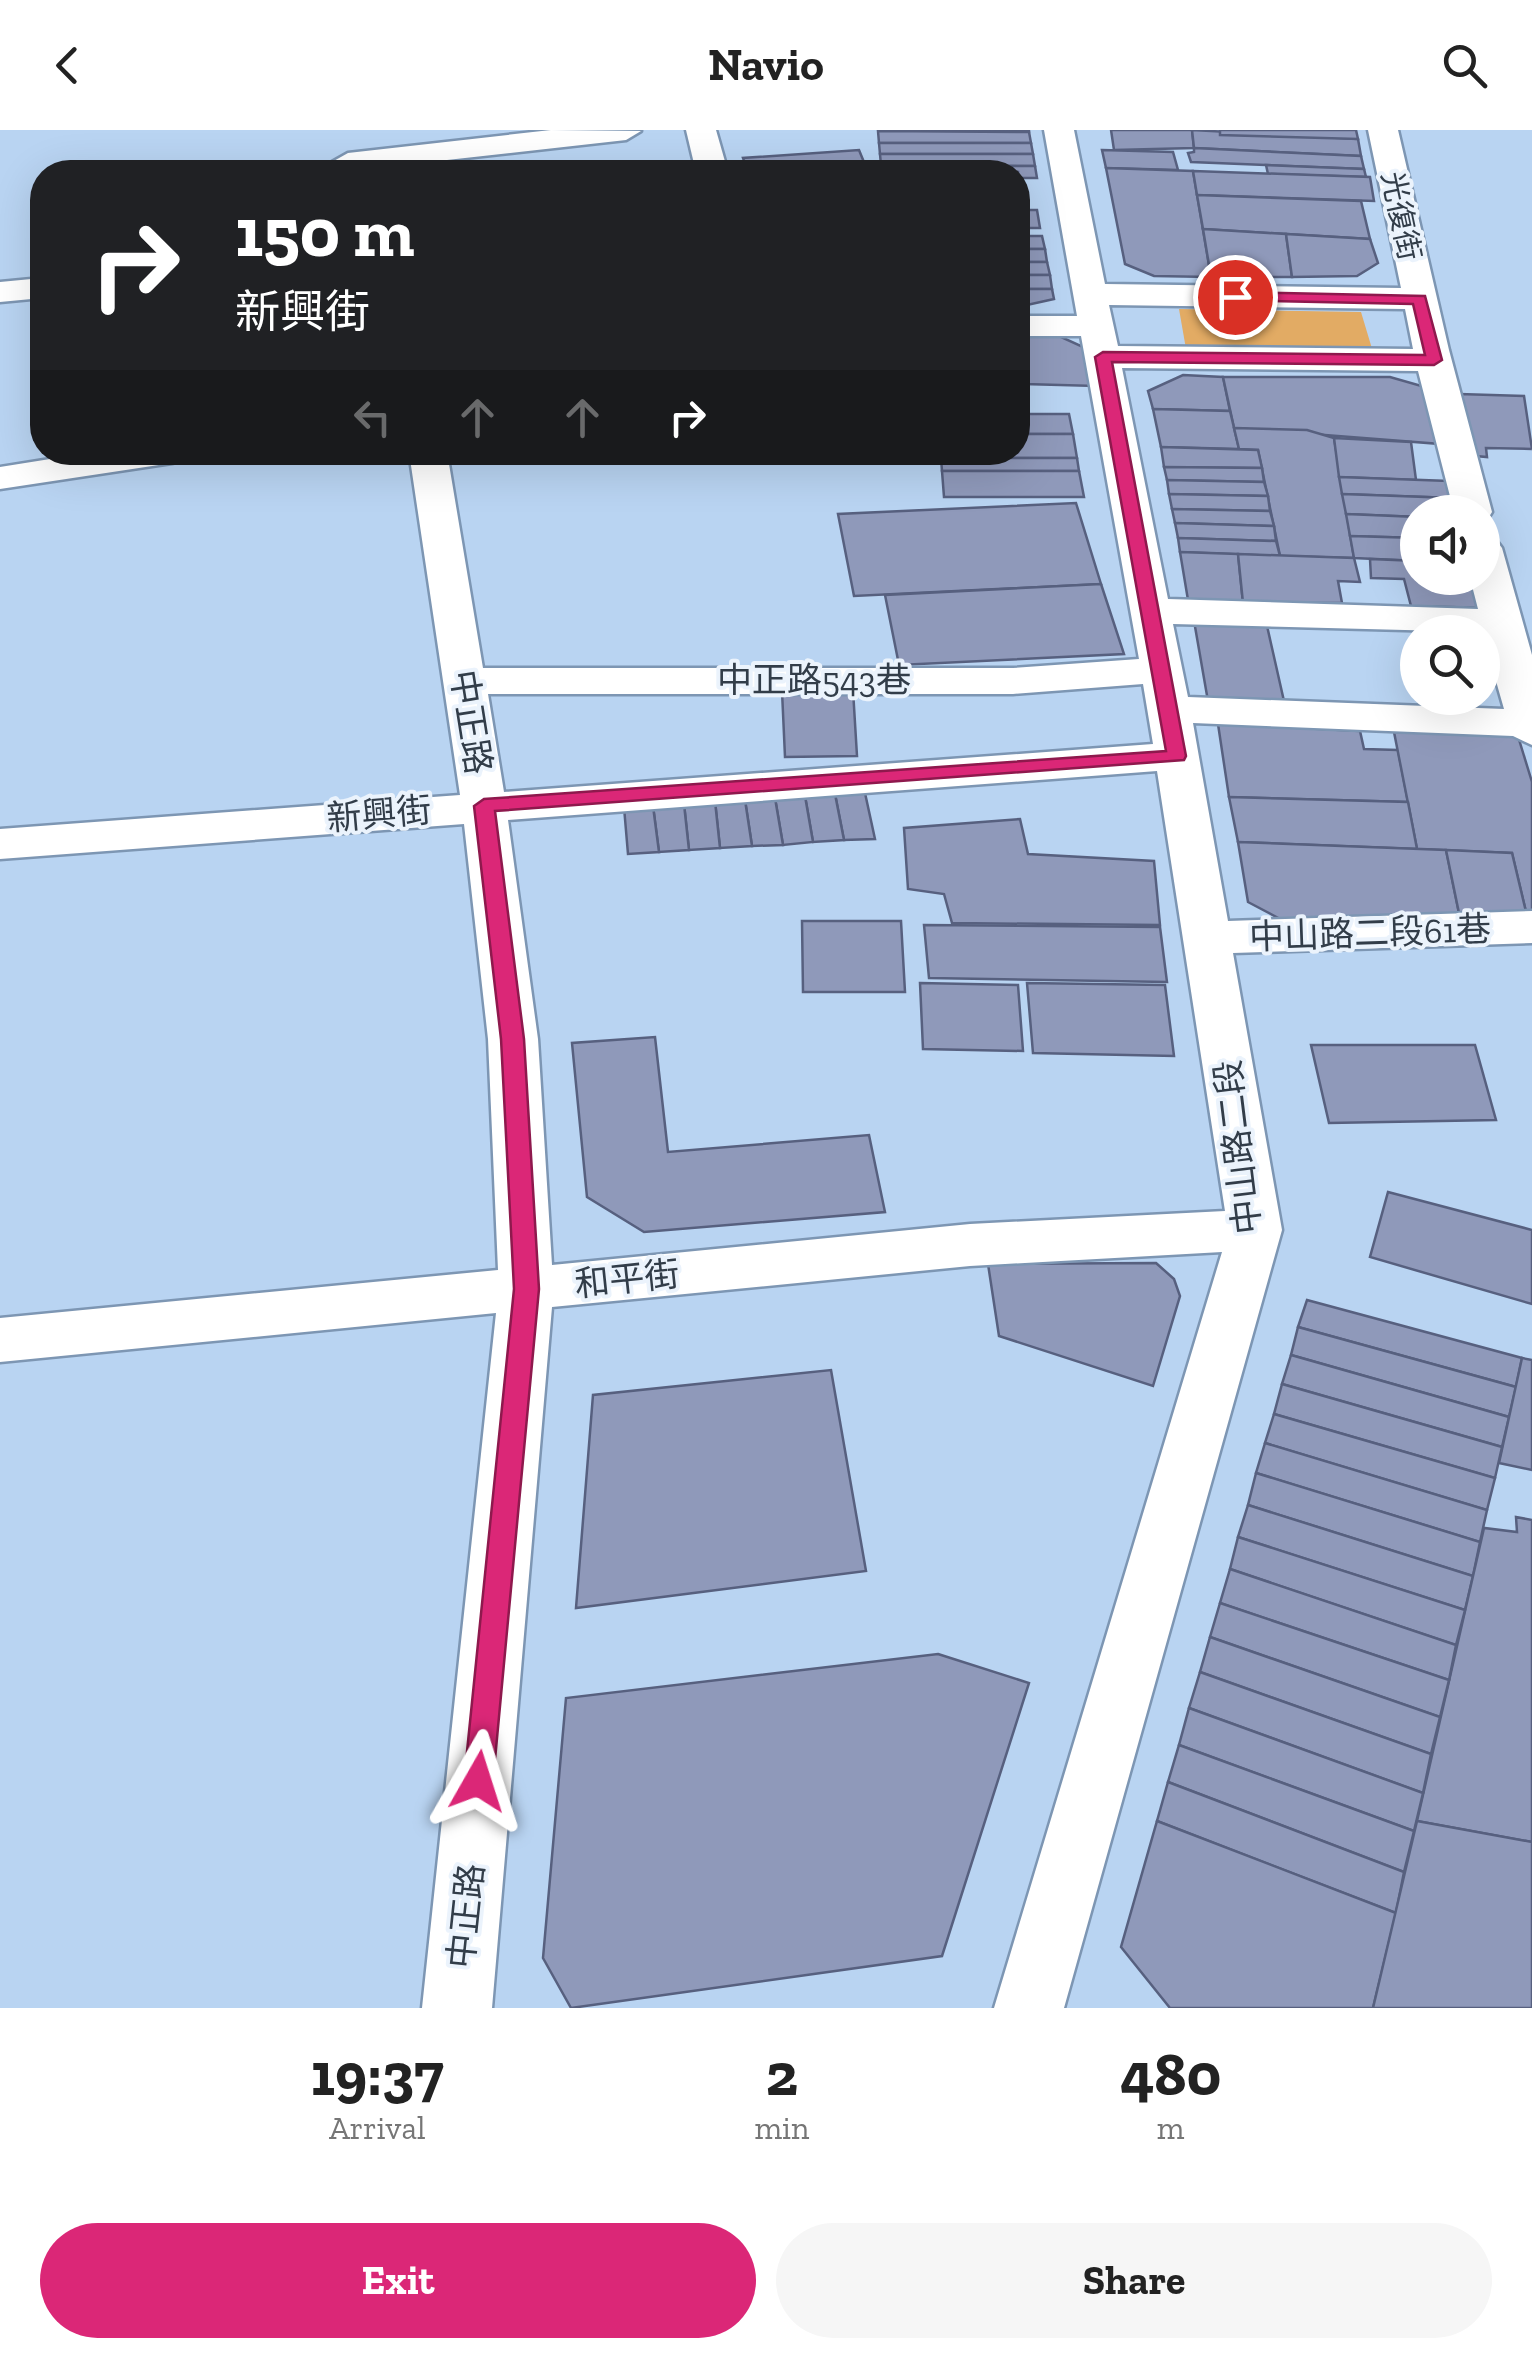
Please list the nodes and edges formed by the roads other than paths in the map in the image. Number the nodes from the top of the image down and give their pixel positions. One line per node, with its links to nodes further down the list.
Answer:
1 (336, 130): 6 (street)
2 (701, 130): 8 (street)
3 (1059, 130): 13 (street, 中山路二段)
4 (1383, 130): 11 (street, 光復街)
5 (626, 131): 7 (street)
6 (347, 160)
7 (404, 160)
8 (709, 160)
9 (30, 289): 10 (street)
10 (0, 292)
11 (1420, 299): 13 (street); 14 (street, 光復街)
12 (1030, 326): 13 (street)
13 (1097, 326): 14 (street); 20 (street, 中山路二段)
14 (1434, 360): 18 (street, 光復街)
15 (86, 465): 17 (street)
16 (430, 465): 22 (street, 中正路)
17 (0, 478)
18 (1469, 495)
19 (1495, 595): 21 (street)
20 (1151, 611): 21 (street); 23 (street, 中山路二段)
21 (1502, 622): 24 (street)
22 (464, 681): 23 (street, 中正路543巷); 26 (street, 中正路)
23 (1166, 690): 24 (street, 中正路543巷); 25 (street, 中山路二段)
24 (1531, 728)
25 (1176, 756): 26 (street, 新興街); 29 (street, 中山路二段)
26 (484, 806): 27 (street, 新興街); 31 (street, 中正路)
27 (0, 844)
28 (1532, 927): 29 (street, 中山路二段61巷)
29 (1208, 938): 30 (street, 中山路二段)
30 (1255, 1230): 31 (street, 和平街); 34 (street, 中山路二段)
31 (526, 1289): 32 (street, 和平街); 33 (street, 中正路)
32 (0, 1340)
33 (456, 2008)
34 (1029, 2008)

